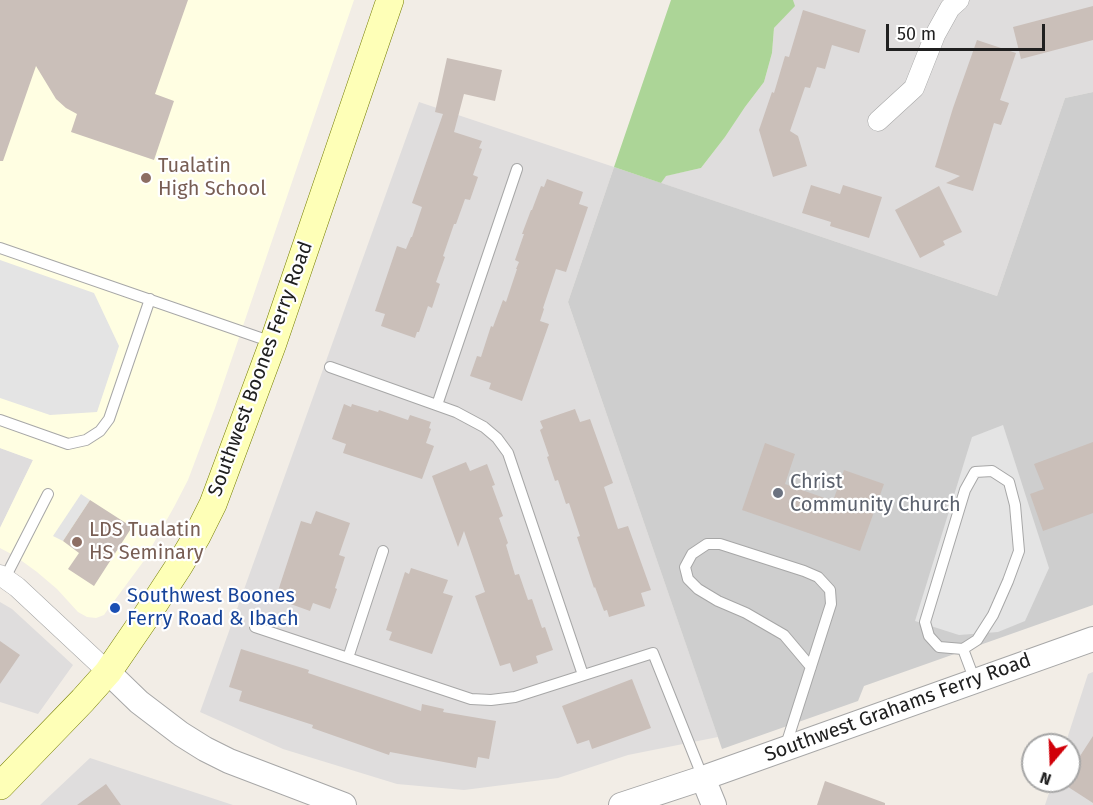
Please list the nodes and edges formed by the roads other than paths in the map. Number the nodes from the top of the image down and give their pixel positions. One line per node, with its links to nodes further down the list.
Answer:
1 (390, 0): 7 (main road, Southwest Boones Ferry Road)
2 (959, 0): 3 (street)
3 (878, 121)
4 (516, 169): 9 (lane)
5 (0, 248): 6 (lane)
6 (150, 299): 7 (lane); 10 (lane)
7 (273, 343): 19 (main road, Southwest Boones Ferry Road)
8 (330, 367): 9 (lane)
9 (437, 405): 20 (lane)
10 (0, 420)
11 (48, 494): 13 (lane)
12 (383, 551): 17 (lane)
13 (2, 577): 19 (street)
14 (255, 627): 17 (lane)
15 (1093, 639): 21 (street, Southwest Grahams Ferry Road)
16 (963, 650): 16 (lane); 21 (lane)
17 (348, 658): 20 (lane)
18 (811, 667): 18 (lane); 22 (lane)
19 (108, 672): 24 (main road, Southwest Boones Ferry Road); 25 (street)
20 (583, 675): 23 (lane)
21 (975, 681): 22 (street, Southwest Grahams Ferry Road)
22 (785, 748): 23 (street, Southwest Grahams Ferry Road)
23 (703, 778): 26 (street, Southwest Grahams Ferry Road); 27 (street)
24 (0, 786)
25 (344, 805)
26 (621, 805)
27 (714, 805)

